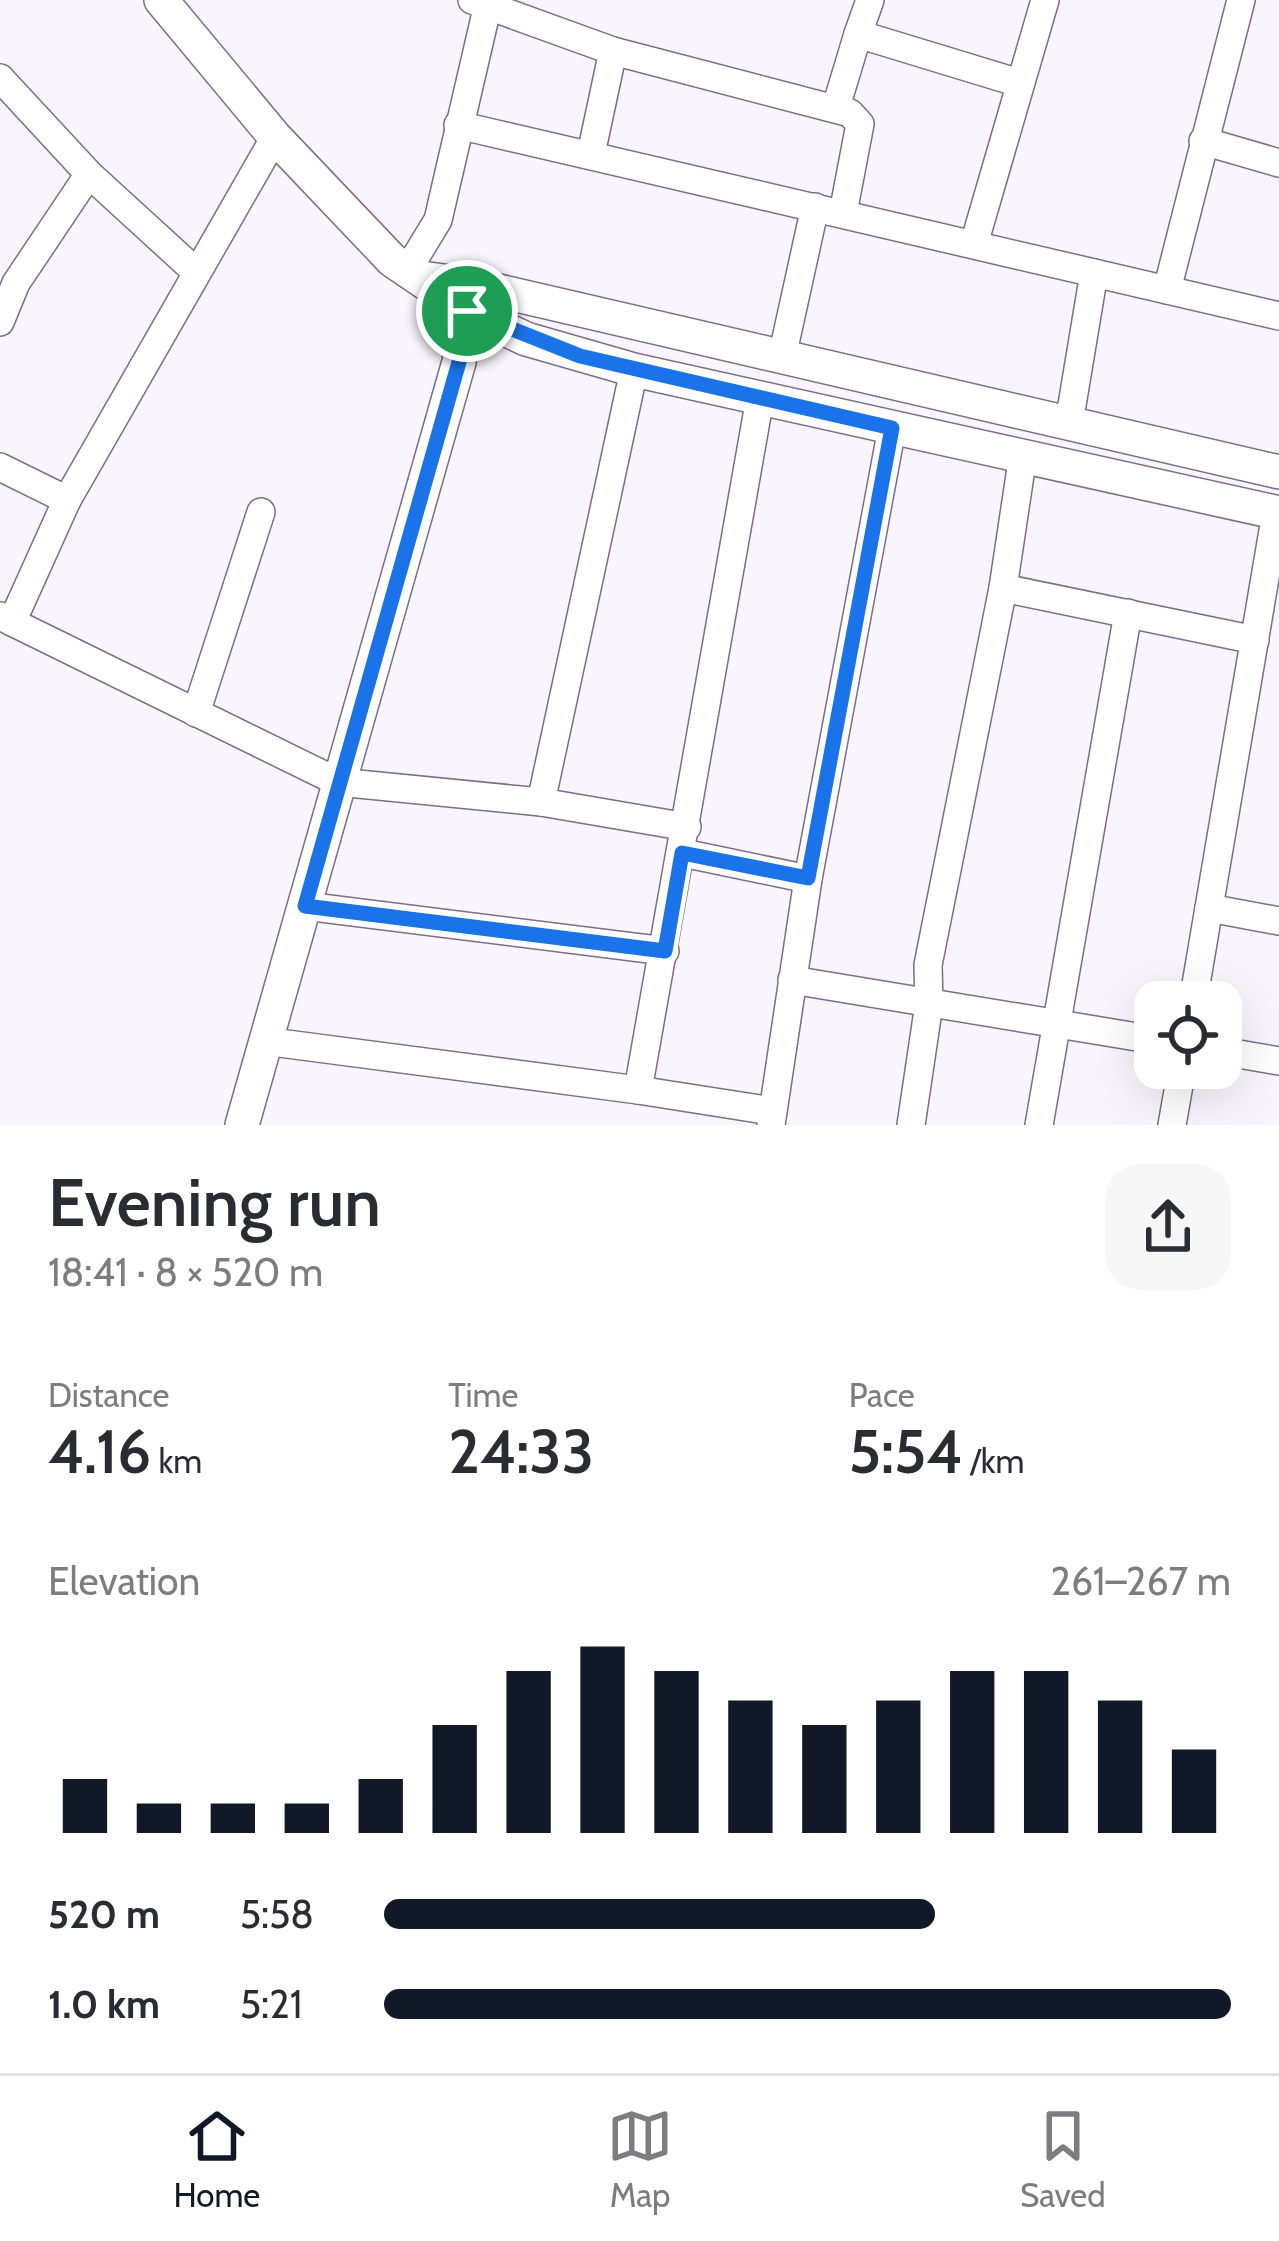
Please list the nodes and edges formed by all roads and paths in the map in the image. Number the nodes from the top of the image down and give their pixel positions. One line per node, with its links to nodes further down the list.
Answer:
1 (870, 0): 6 (street)
2 (1045, 0): 9 (street)
3 (1241, 0): 13 (street)
4 (482, 3): 7 (street); 11 (street)
5 (171, 4): 12 (street)
6 (858, 34): 9 (street); 10 (street)
7 (613, 50): 10 (street); 14 (street)
8 (0, 77): 16 (street)
9 (1019, 83): 18 (street)
10 (836, 107): 17 (street)
11 (458, 125): 14 (street); 22 (street)
12 (274, 137): 19 (street); 22 (street)
13 (1203, 141): 15 (street); 23 (street)
14 (591, 154): 17 (street)
15 (1279, 163)
16 (89, 174): 19 (street); 21 (street)
17 (829, 210): 18 (street); 27 (street)
18 (974, 244): 20 (street)
19 (194, 269): 35 (street)
20 (1094, 272): 23 (street); 30 (street)
21 (8, 274): 26 (street)
22 (411, 274): 24 (street)
23 (1167, 290): 25 (street)
24 (470, 298): 27 (street); 28 (street); 43 (street)
25 (1279, 316)
26 (0, 322)
27 (782, 357): 30 (street)
28 (634, 370): 29 (street); 44 (street)
29 (760, 398): 31 (street); 45 (street)
30 (1069, 423): 34 (street)
31 (892, 428): 32 (street); 46 (street)
32 (1023, 455): 37 (street); 38 (street)
33 (0, 467): 35 (street)
34 (1279, 472)
35 (67, 500): 40 (street)
36 (261, 512): 42 (street)
37 (1277, 513): 41 (street)
38 (1003, 588): 39 (street); 53 (street)
39 (1127, 613): 41 (street); 54 (street)
40 (6, 619): 42 (street)
41 (1255, 640): 48 (street)
42 (196, 713): 43 (street)
43 (338, 782): 44 (street); 47 (street)
44 (541, 802): 45 (street)
45 (685, 840): 46 (street); 50 (street)
46 (808, 878): 51 (street)
47 (305, 906): 50 (street); 56 (street)
48 (1209, 908): 49 (street); 52 (street)
49 (1279, 921)
50 (665, 951): 60 (street)
51 (792, 980): 53 (street); 61 (street)
52 (1197, 981)
53 (929, 1004): 54 (street); 63 (street)
54 (1053, 1023): 55 (street); 64 (street)
55 (1134, 1036)
56 (264, 1041): 60 (street); 62 (street)
57 (1242, 1055): 58 (street)
58 (1279, 1061)
59 (1178, 1089): 65 (street)
60 (638, 1090): 61 (street)
61 (772, 1118)
62 (242, 1125)
63 (911, 1125)
64 (1039, 1125)
65 (1172, 1125)

